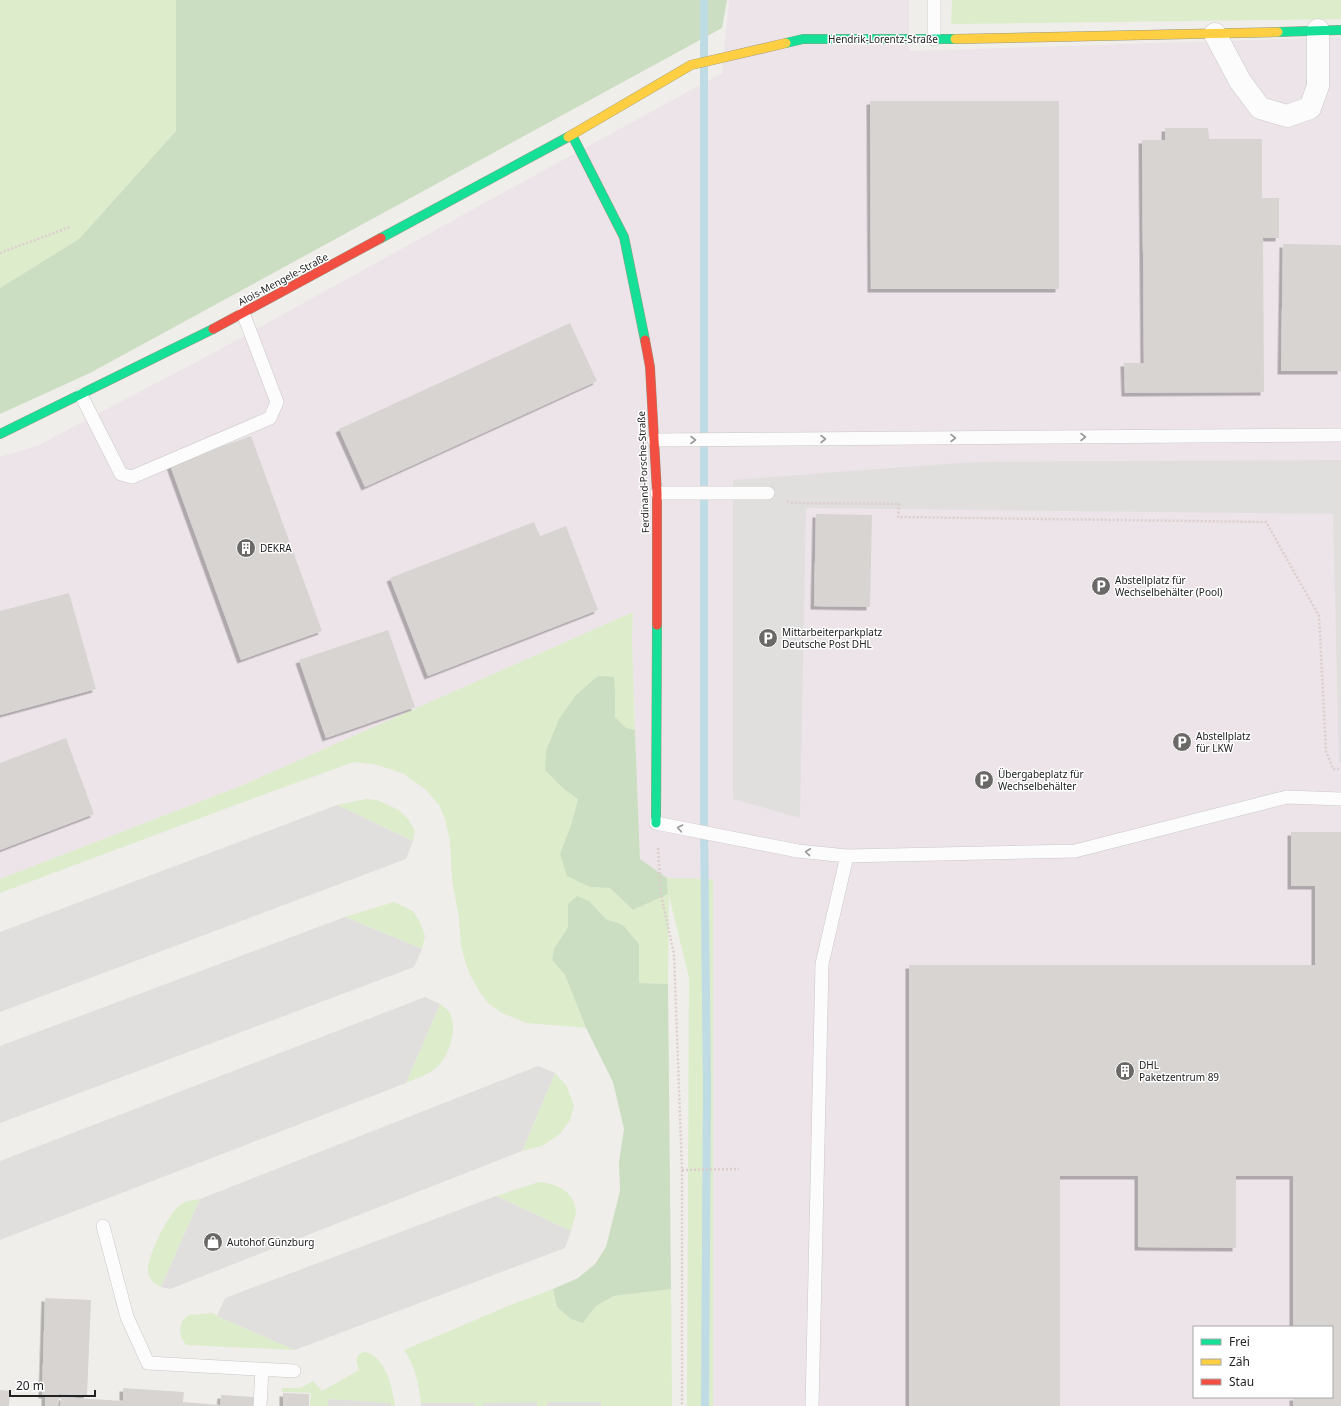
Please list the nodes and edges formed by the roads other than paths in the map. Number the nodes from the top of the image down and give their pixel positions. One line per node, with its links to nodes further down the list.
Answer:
1 (934, 0): 5 (lane)
2 (1318, 30): 3 (street, Hendrik-Lorentz-Straße); 4 (street, Hendrik-Lorentz-Straße); 4 (street)
3 (1341, 30)
4 (1215, 34): 5 (street, Hendrik-Lorentz-Straße)
5 (934, 39): 6 (street, Hendrik-Lorentz-Straße)
6 (572, 135): 7 (street, Alois-Mengele-Straße); 11 (street, Ferdinand-Porsche-Straße)
7 (243, 313): 8 (street, Alois-Mengele-Straße); 8 (lane)
8 (81, 395): 9 (street, Alois-Mengele-Straße)
9 (0, 434)
10 (1341, 435): 11 (lane, one-way to 10)
11 (654, 440): 12 (street, Ferdinand-Porsche-Straße)
12 (657, 493): 13 (lane); 15 (street, Ferdinand-Porsche-Straße)
13 (768, 493)
14 (1341, 799): 16 (lane)
15 (656, 823): 16 (lane, one-way to 15)
16 (847, 856): 21 (lane)
17 (103, 1226): 18 (lane)
18 (262, 1370): 19 (lane); 20 (lane)
19 (294, 1371)
20 (260, 1406)
21 (812, 1406)

